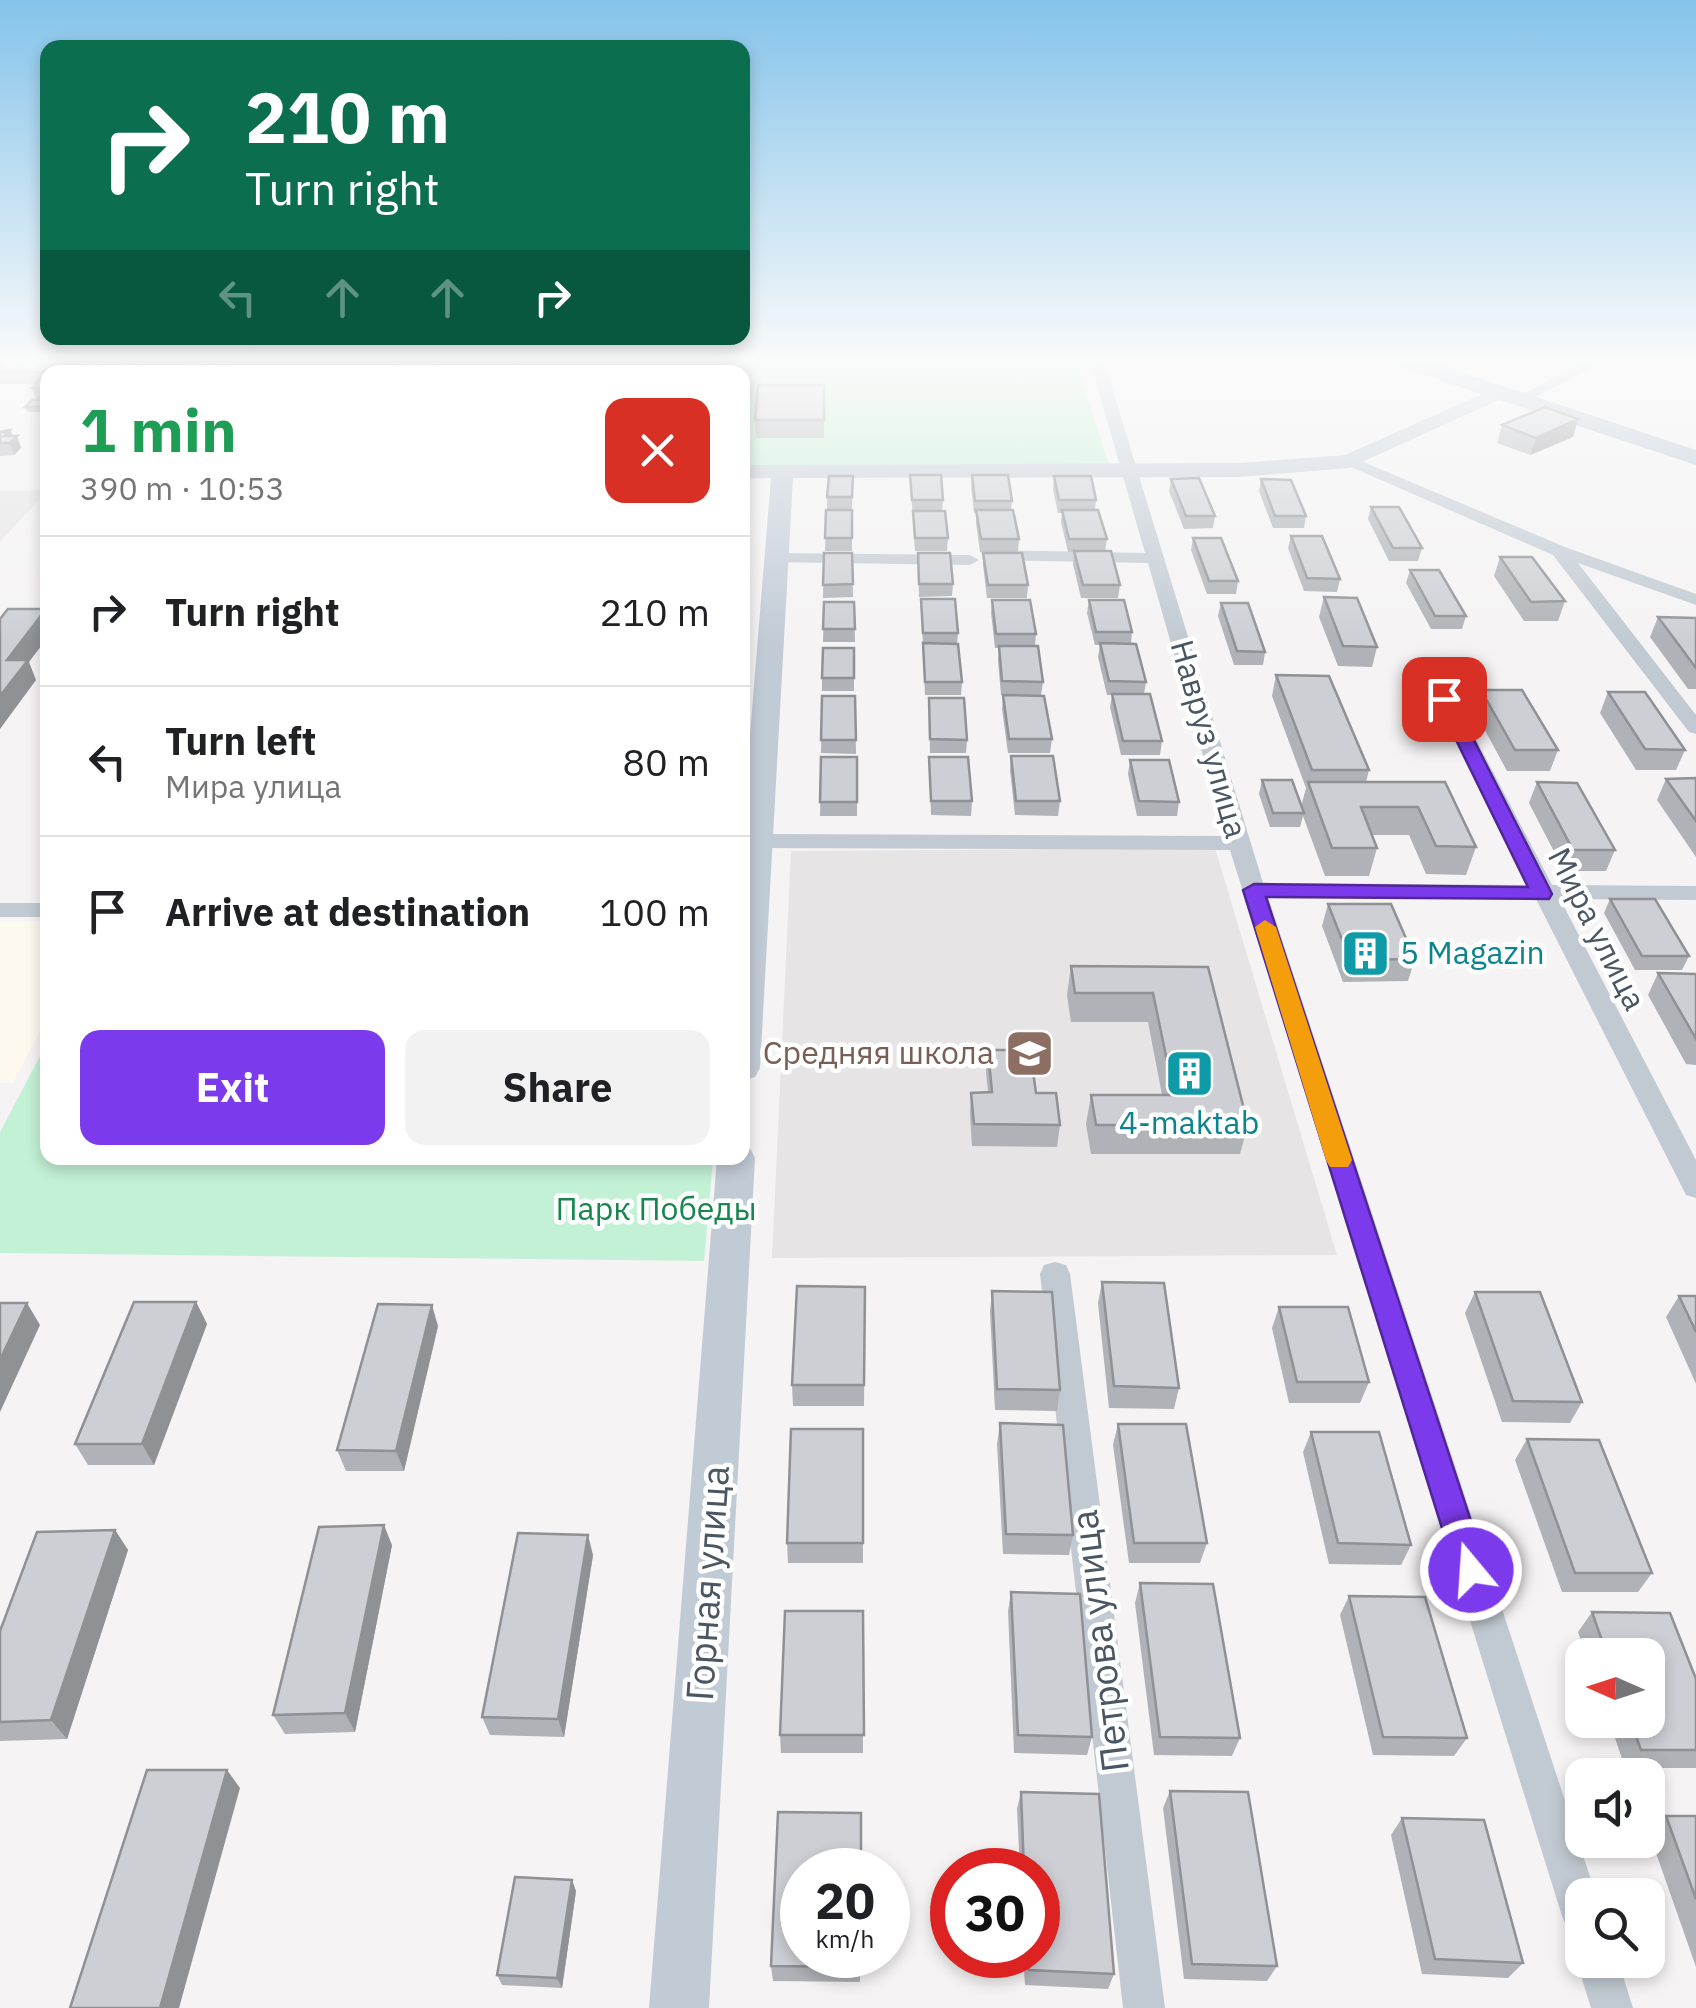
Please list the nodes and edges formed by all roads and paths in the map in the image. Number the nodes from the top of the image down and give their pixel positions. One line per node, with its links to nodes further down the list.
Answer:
1 (1125, 455): 4 (street, Навруз улица)
2 (1365, 455): 3 (street)
3 (1350, 461): 4 (street); 7 (street)
4 (1130, 470): 6 (street); 9 (street, Навруз улица)
5 (750, 472): 6 (street)
6 (782, 473): 8 (street)
7 (1559, 551): 10 (street); 12 (street)
8 (776, 558): 9 (street); 13 (street)
9 (1156, 558): 14 (street, Навруз улица)
10 (1696, 600)
11 (1444, 699): 17 (street, Мира улица)
12 (1696, 728)
13 (758, 841): 14 (street); 18 (street)
14 (1239, 843): 15 (street, Навруз улица)
15 (1254, 890): 17 (street); 24 (street, Навруз улица)
16 (1696, 892): 17 (street)
17 (1542, 894): 22 (street, Мира улица)
18 (750, 897)
19 (0, 910): 20 (street)
20 (40, 910)
21 (736, 1165): 26 (street, Горная улица)
22 (1696, 1187)
23 (1055, 1274): 27 (street, Петрова улица)
24 (1570, 1878)
25 (1603, 1978): 28 (street)
26 (680, 2008)
27 (1144, 2008)
28 (1612, 2008)

